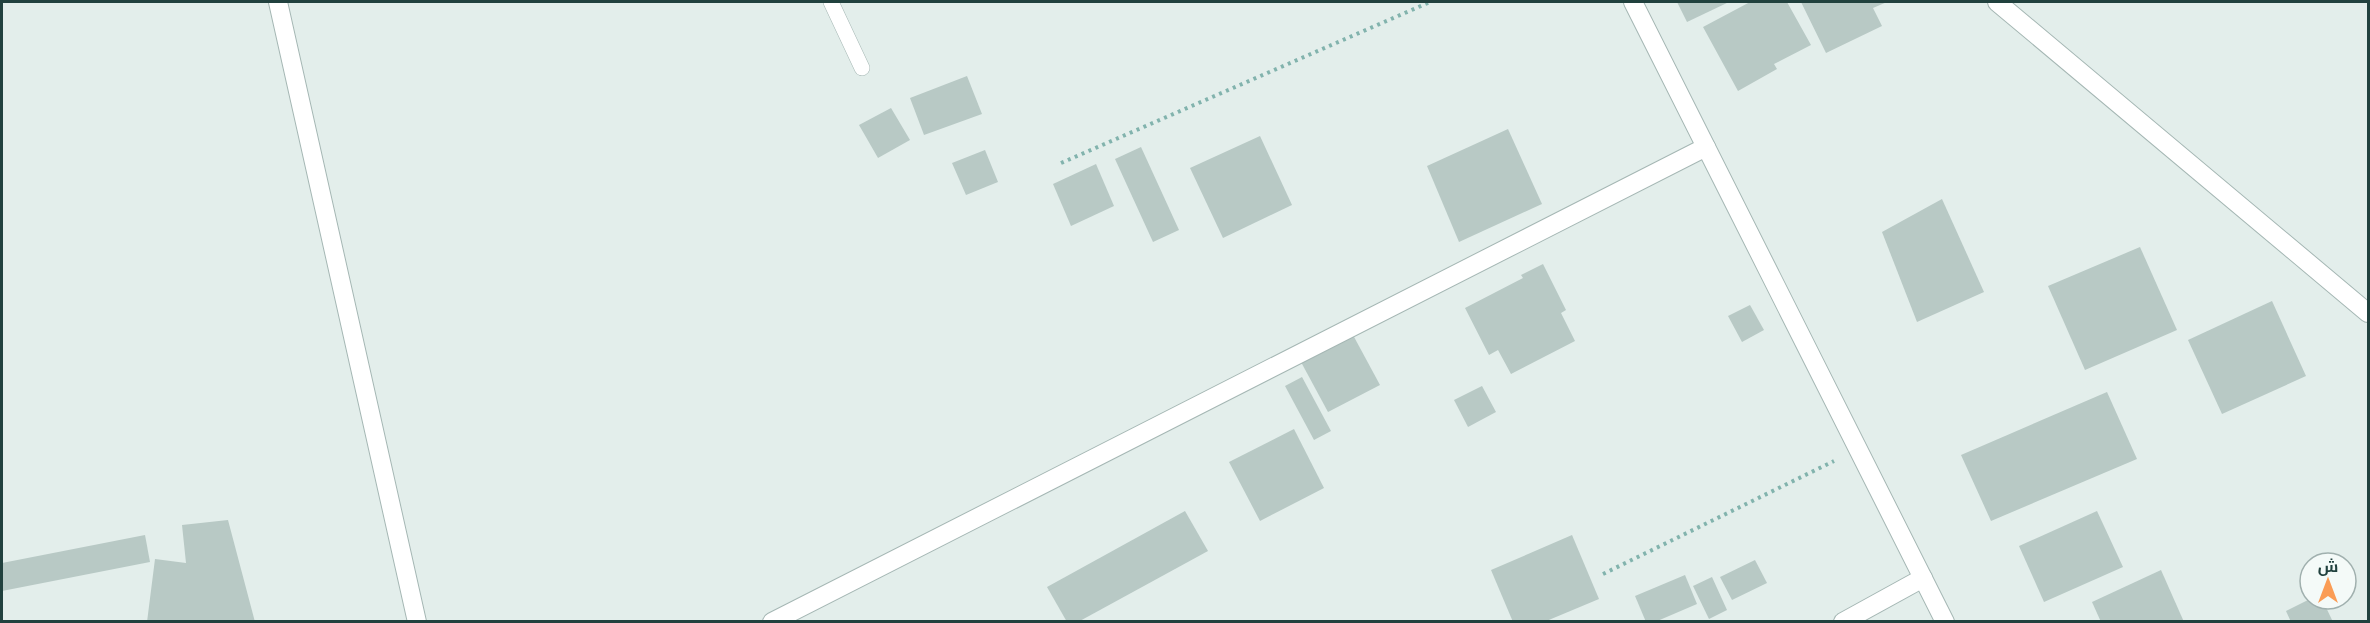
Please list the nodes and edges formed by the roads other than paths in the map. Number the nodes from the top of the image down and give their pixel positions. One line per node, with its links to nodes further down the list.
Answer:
1 (278, 2): 9 (street)
2 (831, 2): 5 (lane)
3 (1633, 2): 6 (street)
4 (1997, 2): 7 (street)
5 (862, 68)
6 (1706, 147): 8 (street); 10 (street)
7 (2368, 313)
8 (1923, 578): 11 (street); 12 (street)
9 (417, 621)
10 (772, 621)
11 (1843, 621)
12 (1945, 621)

